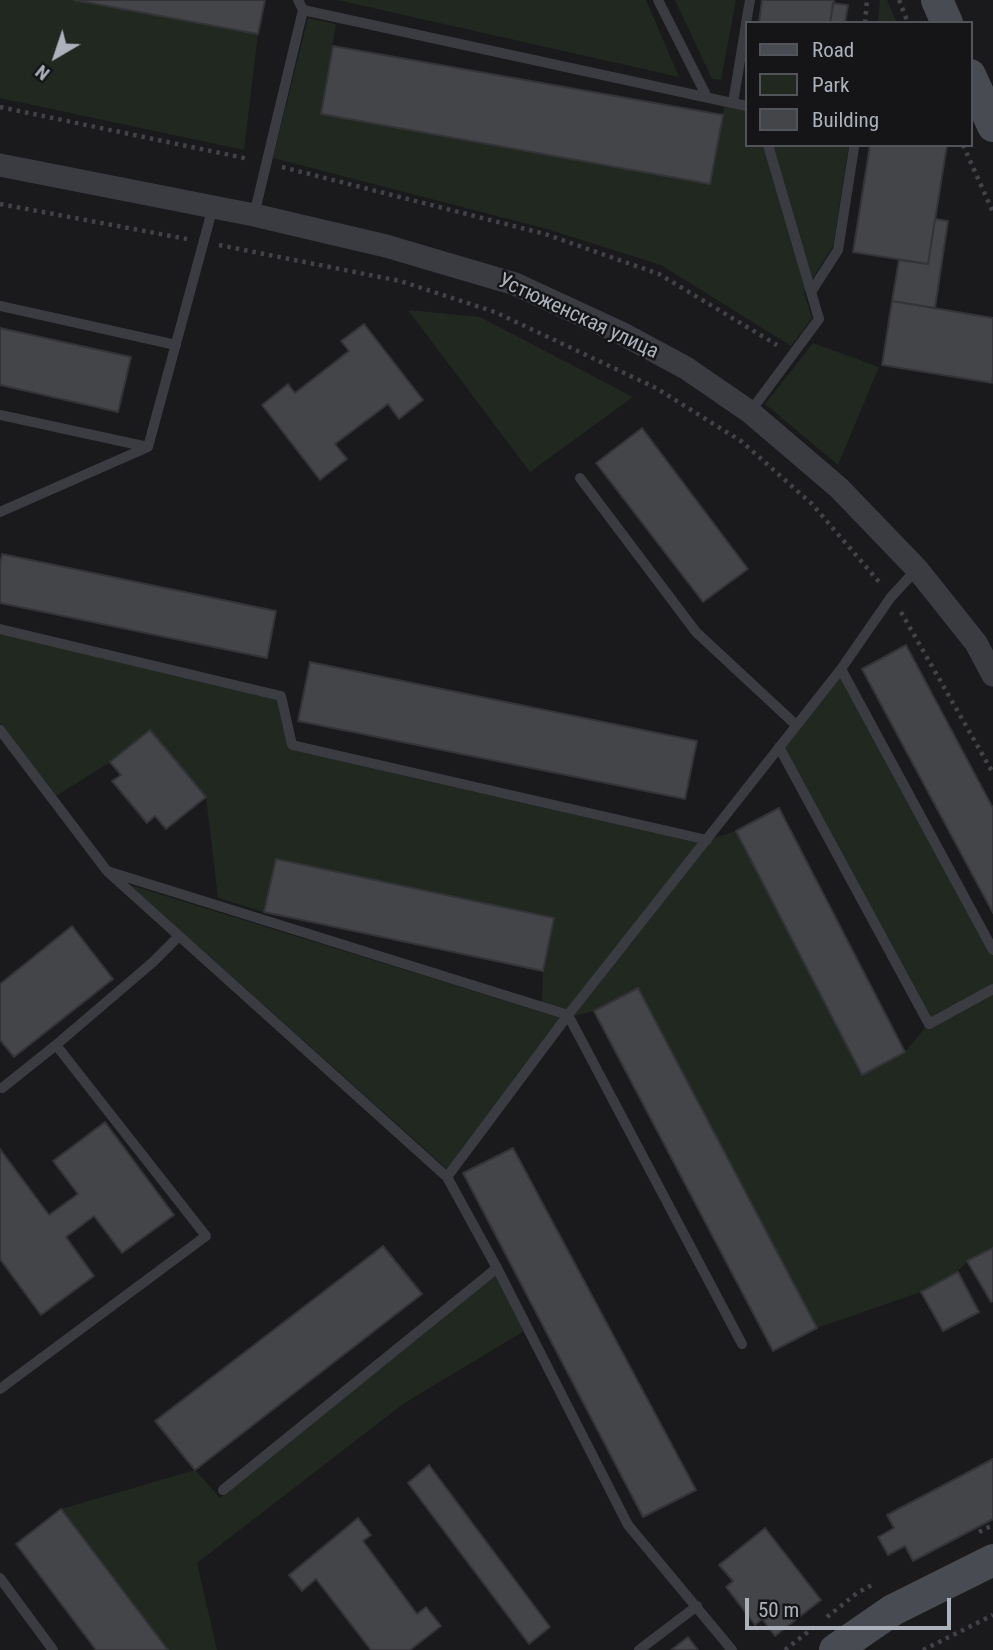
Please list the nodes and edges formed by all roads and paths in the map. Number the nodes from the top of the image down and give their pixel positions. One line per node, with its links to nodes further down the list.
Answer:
1 (658, 0): 13 (lane)
2 (750, 0): 7 (lane)
3 (867, 0): 8 (path)
4 (899, 0): 9 (path)
5 (937, 0): 10 (street)
6 (300, 5): 13 (lane); 21 (lane)
7 (746, 21)
8 (865, 21)
9 (907, 21)
10 (946, 21)
11 (744, 35): 14 (lane)
12 (972, 79): 17 (street)
13 (707, 97): 14 (lane)
14 (733, 103): 15 (lane)
15 (744, 106)
16 (0, 107): 21 (path)
17 (993, 126)
18 (769, 147): 28 (lane)
19 (964, 147): 25 (path)
20 (854, 148): 28 (lane)
21 (266, 163): 26 (lane); 31 (path)
22 (0, 165): 24 (street, Устюженская улица)
23 (0, 204): 27 (path)
24 (213, 207): 26 (street, Устюженская улица); 27 (lane)
25 (993, 212)
26 (254, 215): 32 (street, Устюженская улица)
27 (204, 242): 30 (lane); 38 (path)
28 (811, 292): 31 (lane)
29 (0, 306): 30 (lane)
30 (176, 345): 34 (lane)
31 (792, 355): 32 (lane)
32 (750, 412): 37 (street, Устюженская улица)
33 (0, 415): 34 (lane)
34 (148, 447): 36 (lane)
35 (580, 478): 42 (lane)
36 (0, 512)
37 (917, 569): 38 (lane); 41 (street, Устюженская улица)
38 (891, 597): 40 (lane); 45 (path)
39 (0, 629): 46 (lane)
40 (841, 669): 42 (lane); 49 (lane)
41 (993, 675)
42 (796, 725): 44 (lane)
43 (0, 730): 47 (lane)
44 (779, 747): 46 (lane); 50 (lane)
45 (993, 773)
46 (707, 840): 51 (lane)
47 (107, 872): 48 (lane); 51 (lane)
48 (179, 936): 52 (lane); 54 (lane)
49 (993, 950)
50 (993, 989)
51 (568, 1015): 54 (lane); 56 (lane)
52 (56, 1045): 53 (lane); 57 (lane)
53 (2, 1088)
54 (447, 1177): 55 (lane)
55 (497, 1268): 58 (lane); 61 (lane)
56 (742, 1344)
57 (0, 1389)
58 (223, 1490)
59 (993, 1560): 66 (street)
60 (0, 1578): 63 (lane)
61 (697, 1606): 64 (lane); 65 (lane)
62 (993, 1615): 67 (path)
63 (53, 1650)
64 (639, 1650)
65 (732, 1650)
66 (835, 1650)
67 (923, 1650)

